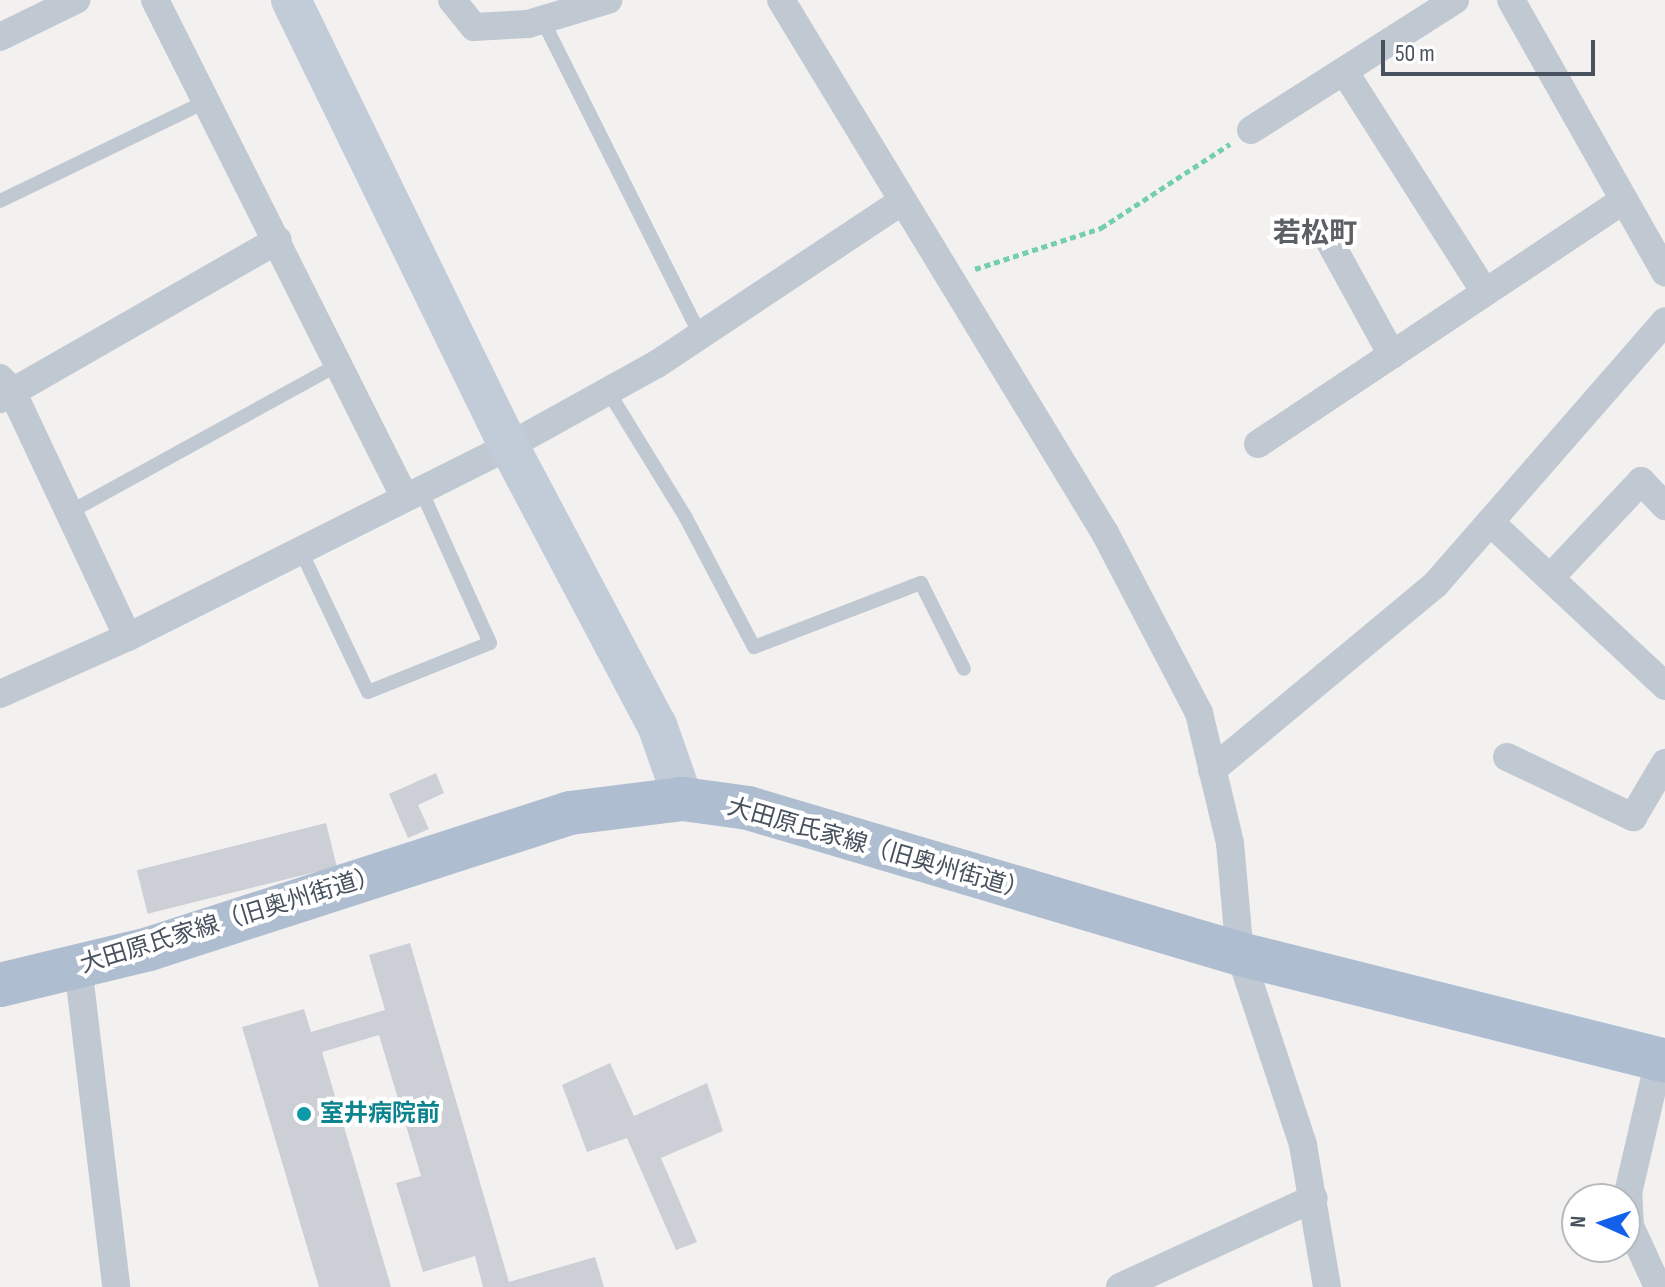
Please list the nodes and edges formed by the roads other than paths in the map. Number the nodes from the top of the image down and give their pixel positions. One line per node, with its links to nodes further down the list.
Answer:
1 (76, 0): 10 (street)
2 (155, 0): 12 (street)
3 (291, 0): 28 (street)
4 (452, 0): 9 (street)
5 (608, 0): 9 (street)
6 (781, 0): 16 (street)
7 (1455, 0): 11 (street)
8 (1511, 0): 14 (street)
9 (542, 19): 22 (lane)
10 (0, 37)
11 (1344, 71): 13 (street); 20 (street)
12 (207, 101): 15 (lane); 18 (street)
13 (1251, 130)
14 (1624, 200): 19 (street); 20 (street)
15 (0, 201)
16 (901, 202): 22 (street); 41 (street)
17 (1326, 235): 23 (street)
18 (278, 240): 24 (street); 25 (street)
19 (1665, 272)
20 (1485, 292): 23 (street)
21 (1665, 321): 32 (street)
22 (700, 334): 26 (street)
23 (1392, 355): 27 (street)
24 (339, 364): 29 (street); 31 (lane)
25 (4, 389): 31 (street)
26 (608, 391): 28 (street); 36 (lane)
27 (1258, 444)
28 (509, 446): 29 (street); 42 (street)
29 (413, 494): 33 (street); 33 (lane)
30 (1665, 506): 34 (street)
31 (70, 512): 35 (street)
32 (1490, 522): 34 (street); 41 (street)
33 (300, 549): 35 (street)
34 (1550, 578): 37 (street)
35 (128, 637): 38 (street)
36 (964, 669)
37 (1665, 686)
38 (0, 694)
39 (1507, 757): 40 (street)
40 (1665, 763)
41 (1212, 770): 43 (street)
42 (683, 799): 43 (main road, 大田原氏家線（旧奥州街道）); 44 (main road, 大田原氏家線（旧奥州街道）)
43 (1240, 954): 46 (main road, 大田原氏家線（旧奥州街道）); 47 (street)
44 (78, 966): 45 (main road, 大田原氏家線（旧奥州街道）); 48 (street)
45 (0, 985)
46 (1662, 1060): 51 (street)
47 (1314, 1198): 49 (street); 50 (street)
48 (116, 1287)
49 (1120, 1287)
50 (1327, 1287)
51 (1658, 1287)

